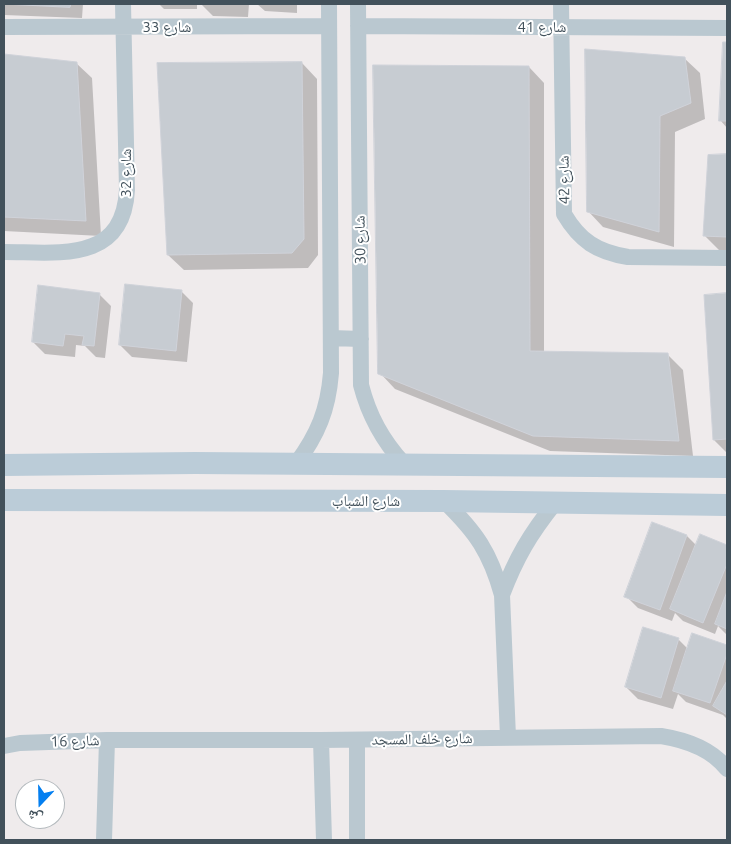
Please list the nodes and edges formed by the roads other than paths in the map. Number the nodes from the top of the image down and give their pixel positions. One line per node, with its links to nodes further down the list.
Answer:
1 (122, 4): 8 (street, شارع 32)
2 (329, 4): 5 (street, شارع 30)
3 (358, 4): 6 (street, شارع 30)
4 (561, 4): 9 (street, شارع 42)
5 (330, 26): 8 (street, شارع 33); 13 (street, شارع 30)
6 (358, 26): 9 (street, شارع 41); 14 (street, شارع 30)
7 (4, 27): 8 (street, شارع 33)
8 (122, 27): 11 (street, شارع 32)
9 (561, 27): 10 (street, شارع 41); 12 (street, شارع 42)
10 (727, 28)
11 (4, 252)
12 (727, 258)
13 (331, 338): 14 (street); 16 (street, شارع 30)
14 (361, 339): 17 (street, شارع 30)
15 (195, 463): 16 (street); 18 (street); 21 (street)
16 (296, 464): 17 (street)
17 (404, 464): 19 (street)
18 (4, 465)
19 (727, 467)
20 (4, 500): 21 (street, شارع الشباب)
21 (194, 500): 22 (street, شارع الشباب)
22 (444, 502): 23 (street, شارع الشباب); 25 (street)
23 (555, 503): 24 (street, شارع الشباب); 25 (street)
24 (727, 505)
25 (502, 595): 26 (street)
26 (508, 737): 29 (street, شارع خلف المسجد); 31 (street, شارع خلف المسجد)
27 (107, 740): 28 (street, شارع خلف المسجد); 30 (street, شارع 16); 32 (street, شارع 16)
28 (321, 740): 29 (street, شارع خلف المسجد); 33 (street)
29 (357, 740): 34 (street)
30 (4, 746)
31 (727, 769)
32 (104, 840)
33 (324, 840)
34 (357, 840)

